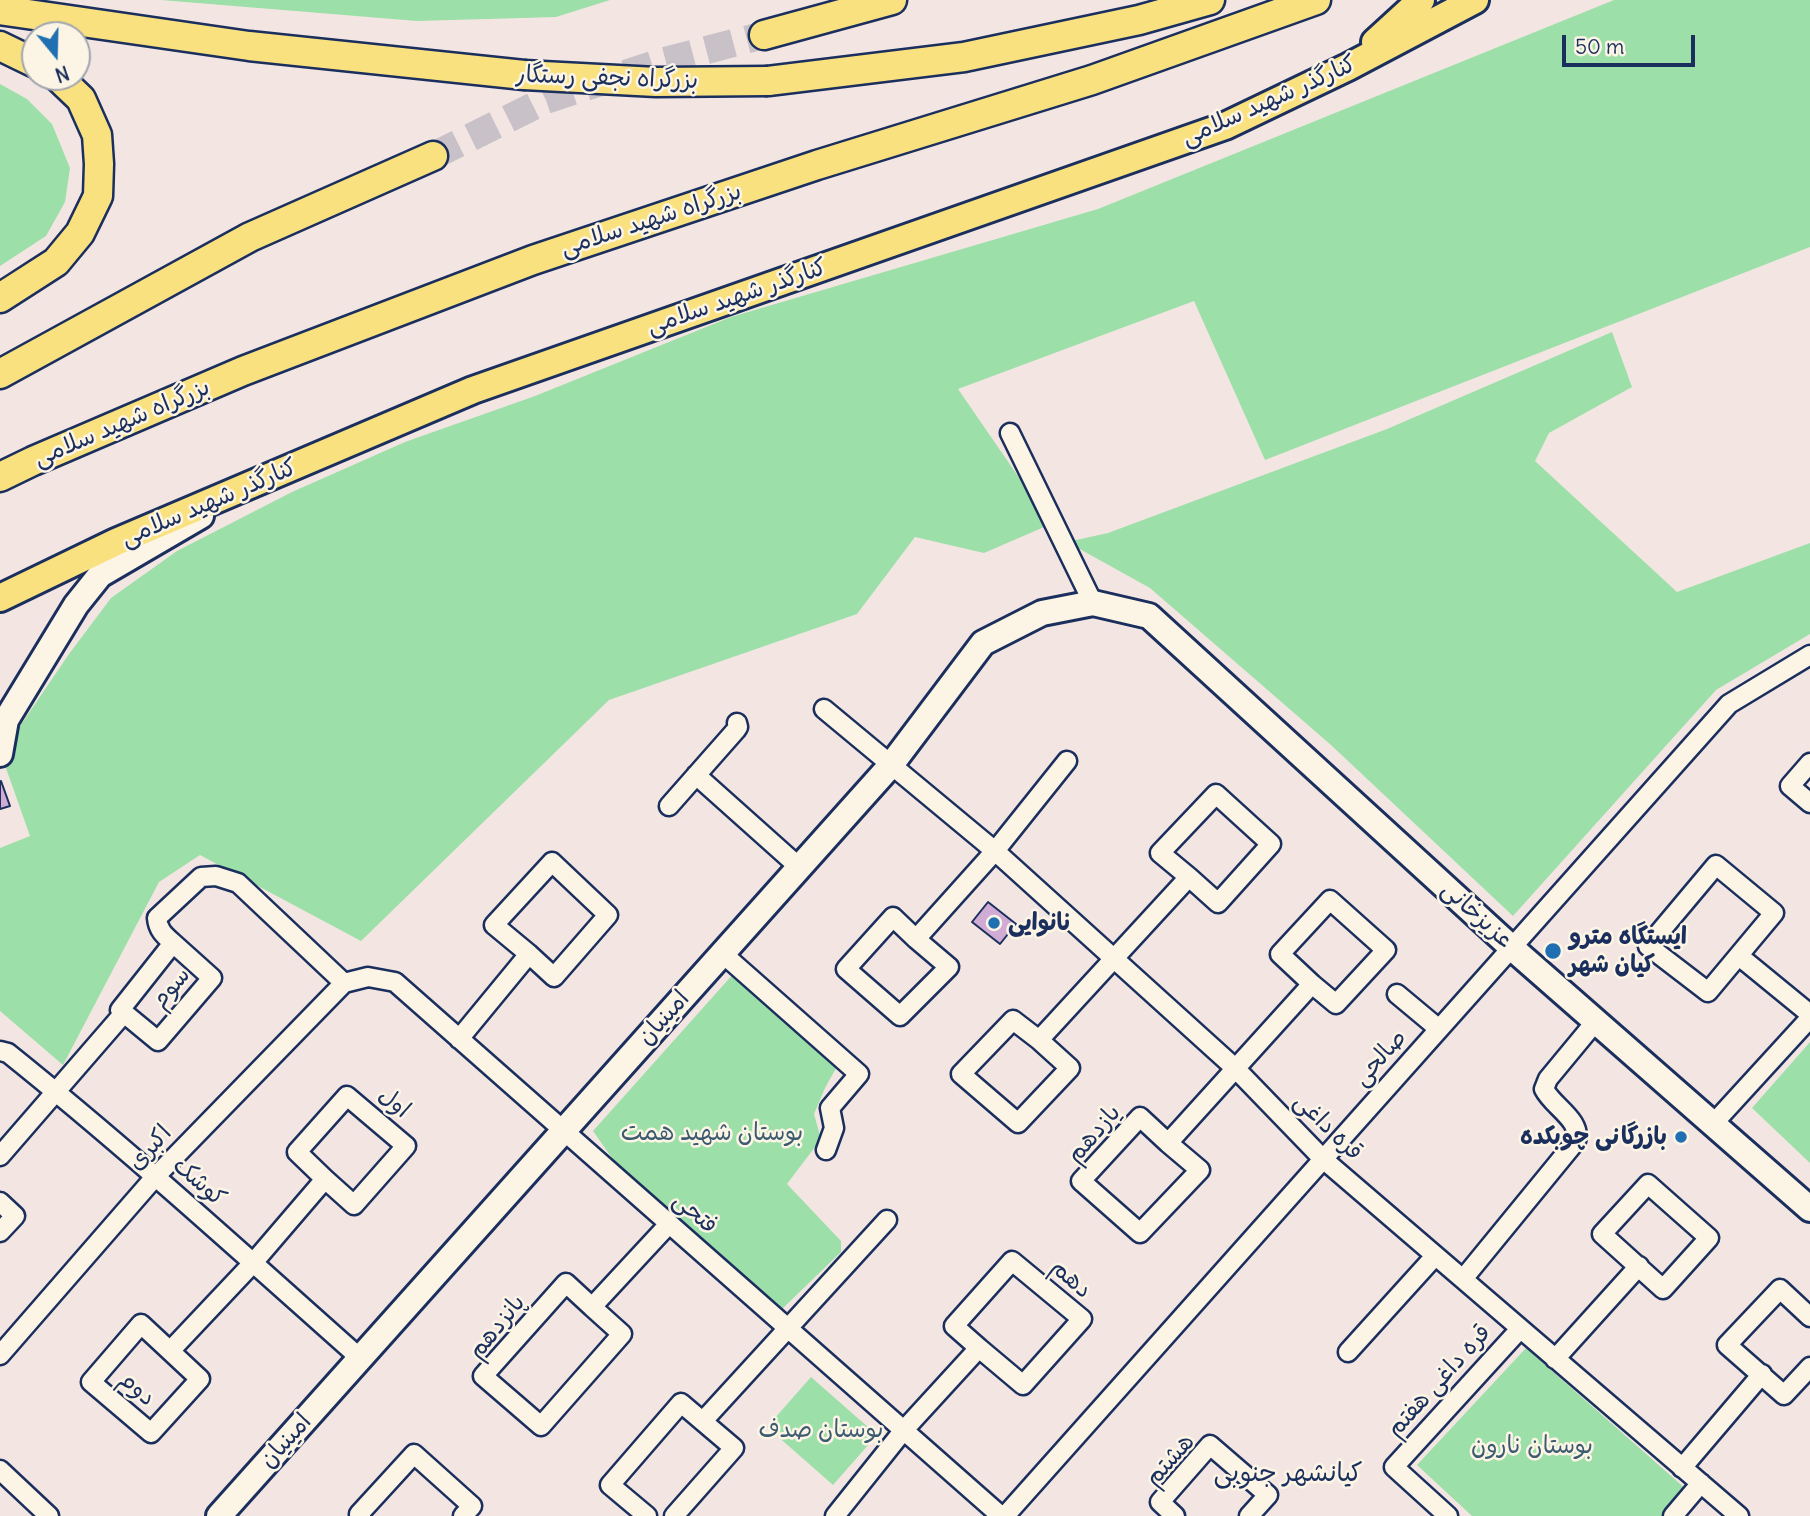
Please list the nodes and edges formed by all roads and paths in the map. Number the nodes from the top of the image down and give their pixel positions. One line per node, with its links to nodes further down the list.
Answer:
1 (892, 0): 7 (highway)
2 (1210, 0): 6 (highway, بزرگراه نجفی رستگار, bridge)
3 (1316, 0): 16 (highway, بزرگراه شهید سلامی)
4 (1421, 0): 10 (main road)
5 (1475, 0): 10 (main road, کنارگذر شهید سلامی)
6 (0, 10)
7 (764, 35)
8 (0, 46): 9 (highway)
9 (21, 56)
10 (1348, 67): 17 (main road, کنارگذر شهید سلامی)
11 (73, 91): 13 (highway)
12 (433, 156): 14 (highway)
13 (0, 298)
14 (0, 374)
15 (1010, 433): 19 (street)
16 (0, 477)
17 (259, 481): 18 (main road, کنارگذر شهید سلامی); 24 (main road)
18 (0, 598)
19 (1093, 603): 20 (main road, امینیان); 27 (main road, امینیان)
20 (1149, 616): 36 (main road, عزیزخانی)
21 (1810, 655): 36 (street, صالحی)
22 (824, 709): 27 (street, قره داغی)
23 (737, 723): 28 (street)
24 (0, 754)
25 (1068, 761): 31 (street)
26 (1810, 763): 29 (street)
27 (891, 765): 31 (street, قره داغی); 32 (main road, امینیان)
28 (696, 775): 30 (street); 32 (street)
29 (1810, 803)
30 (669, 806)
31 (995, 851): 34 (street); 40 (street, قره داغی)
32 (799, 867): 37 (main road, امینیان)
33 (1189, 877): 33 (street); 40 (street)
34 (916, 939): 34 (street)
35 (173, 943): 41 (street); 44 (street, سوم); 44 (street, سوم)
36 (1512, 947): 46 (main road, عزیزخانی); 47 (street, صالحی)
37 (722, 953): 54 (main road, امینیان); 56 (street)
38 (528, 954): 38 (street); 48 (street)
39 (1739, 956): 39 (street); 45 (street)
40 (1113, 959): 49 (street); 51 (street, قره داغی)
41 (344, 983): 48 (street, فتحی); 59 (street, اکبری)
42 (1312, 984): 42 (street); 51 (street)
43 (1397, 994): 47 (street)
44 (124, 1013): 52 (street, سوم)
45 (1810, 1016): 53 (street)
46 (1596, 1021): 53 (main road, عزیزخانی); 69 (street)
47 (1439, 1029): 58 (street, صالحی)
48 (460, 1039): 54 (street, فتحی)
49 (1038, 1040): 49 (street)
50 (0, 1051): 52 (street, کوشک)
51 (1235, 1068): 55 (street); 58 (street, قره داغی)
52 (55, 1091): 57 (street, سوم); 59 (street, کوشک)
53 (1713, 1124): 62 (main road, عزیزخانی)
54 (563, 1130): 64 (street, فتحی); 78 (main road, امینیان)
55 (1168, 1143): 55 (street, یازدهم)
56 (826, 1150)
57 (0, 1156)
58 (1323, 1159): 66 (street, قره داغی); 94 (street, صالحی)
59 (155, 1177): 67 (street, کوشک); 77 (street, اکبری)
60 (325, 1179): 60 (street, اول); 67 (street)
61 (0, 1202): 65 (street)
62 (1810, 1209)
63 (887, 1220): 72 (street)
64 (669, 1224): 70 (street); 72 (street, فتحی)
65 (0, 1232)
66 (1436, 1256): 69 (street, قره داغی); 76 (street)
67 (253, 1263): 75 (street, دوم); 78 (street, کوشک)
68 (1639, 1266): 68 (street); 79 (street)
69 (1463, 1279): 73 (street, قره داغی)
70 (592, 1307): 70 (street, پانزدهم)
71 (1810, 1317): 81 (street)
72 (789, 1329): 82 (street); 83 (street, فتحی)
73 (1520, 1329): 79 (street, قره داغی); 97 (street, قره داغی هفتم)
74 (979, 1349): 74 (street, دهم); 83 (street)
75 (170, 1351): 75 (street, دوم)
76 (1348, 1352)
77 (0, 1355)
78 (360, 1358): 88 (main road, امینیان)
79 (1555, 1359): 84 (street, قره داغی)
80 (1810, 1367): 81 (street)
81 (1762, 1374): 84 (street)
82 (703, 1420): 91 (street); 92 (street)
83 (904, 1431): 93 (street); 94 (street, فتحی)
84 (1682, 1468): 86 (street, قره داغی)
85 (0, 1470): 87 (street)
86 (1701, 1483): 98 (street); 99 (street, قره داغی)
87 (49, 1516)
88 (219, 1516)
89 (361, 1516): 90 (street)
90 (463, 1516)
91 (646, 1516)
92 (674, 1516)
93 (835, 1516)
94 (1003, 1516)
95 (1175, 1516): 96 (street, هشتم)
96 (1249, 1516)
97 (1448, 1516)
98 (1673, 1516)
99 (1739, 1516)

